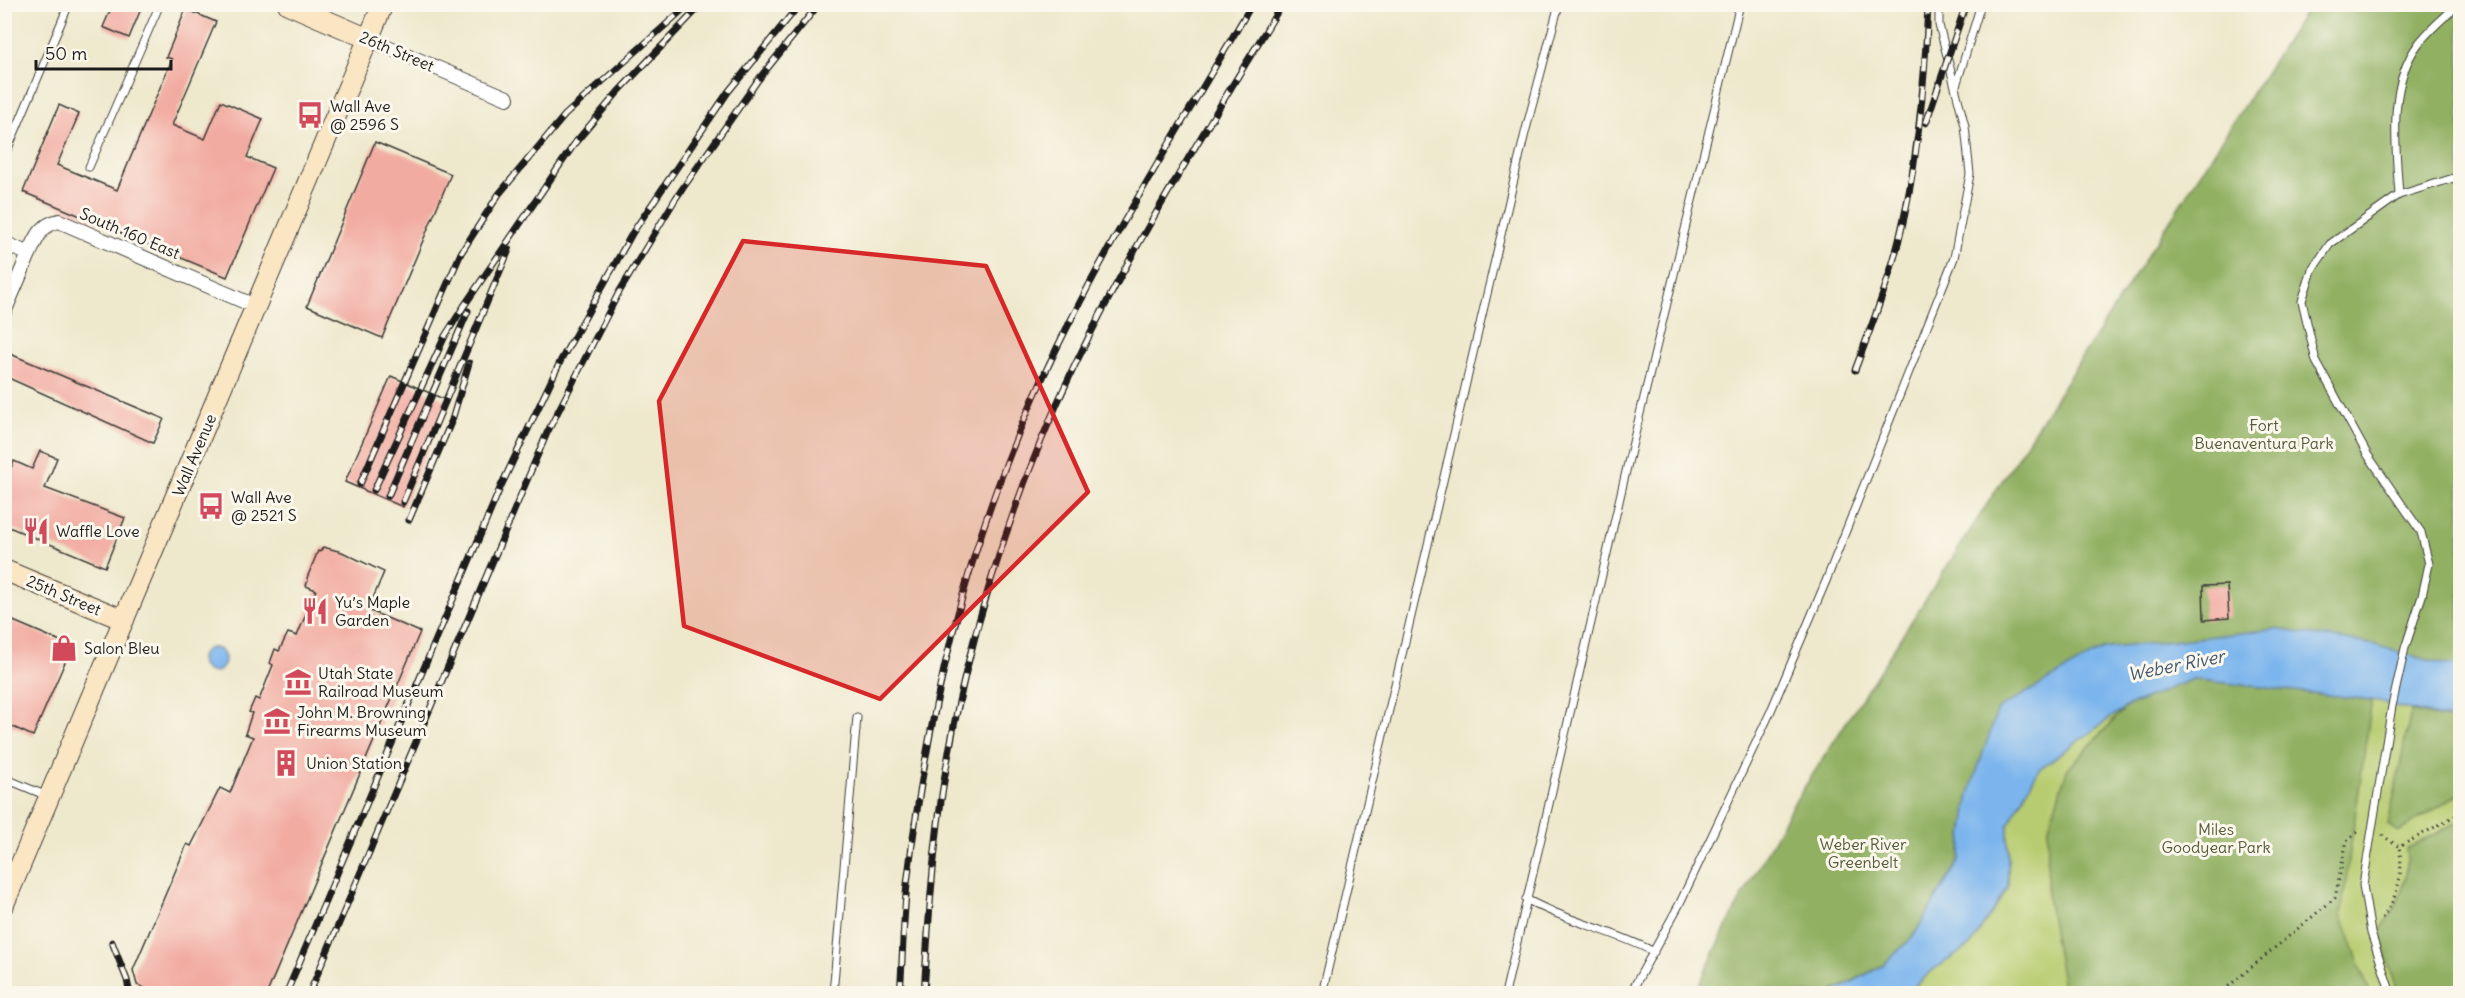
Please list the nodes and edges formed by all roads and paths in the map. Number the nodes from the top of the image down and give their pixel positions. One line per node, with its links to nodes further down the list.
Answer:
1 (69, 4): 13 (lane)
2 (160, 4): 14 (lane)
3 (288, 4): 10 (main road, 26th Street)
4 (383, 4): 10 (main road, Wall Avenue)
5 (1559, 4): 34 (lane)
6 (1740, 4): 29 (lane)
7 (1940, 4): 11 (lane)
8 (1981, 4): 11 (lane)
9 (2459, 4): 16 (lane)
10 (369, 39): 12 (street, 26th Street); 19 (main road, Wall Avenue)
11 (1955, 88): 32 (lane)
12 (507, 98)
13 (4, 158)
14 (89, 167)
15 (2460, 176): 16 (lane)
16 (2398, 195): 27 (lane)
17 (4, 243): 18 (street)
18 (29, 254): 19 (street, South 160 East); 20 (street, South 160 East)
19 (257, 307): 22 (main road, Wall Avenue)
20 (4, 312)
21 (4, 570): 22 (main road, 25th Street)
22 (124, 620): 25 (main road, Wall Avenue)
23 (857, 717): 33 (lane)
24 (4, 778): 25 (lane)
25 (50, 797): 30 (main road, Wall Avenue)
26 (2460, 813): 28 (path)
27 (2372, 831): 28 (path); 31 (lane); 37 (path)
28 (2399, 847): 31 (path)
29 (1526, 899): 32 (lane); 35 (lane)
30 (4, 904)
31 (2371, 933): 38 (lane)
32 (1654, 952): 36 (lane)
33 (833, 993)
34 (1322, 993)
35 (1505, 993)
36 (1630, 993)
37 (2219, 993)
38 (2391, 993)

